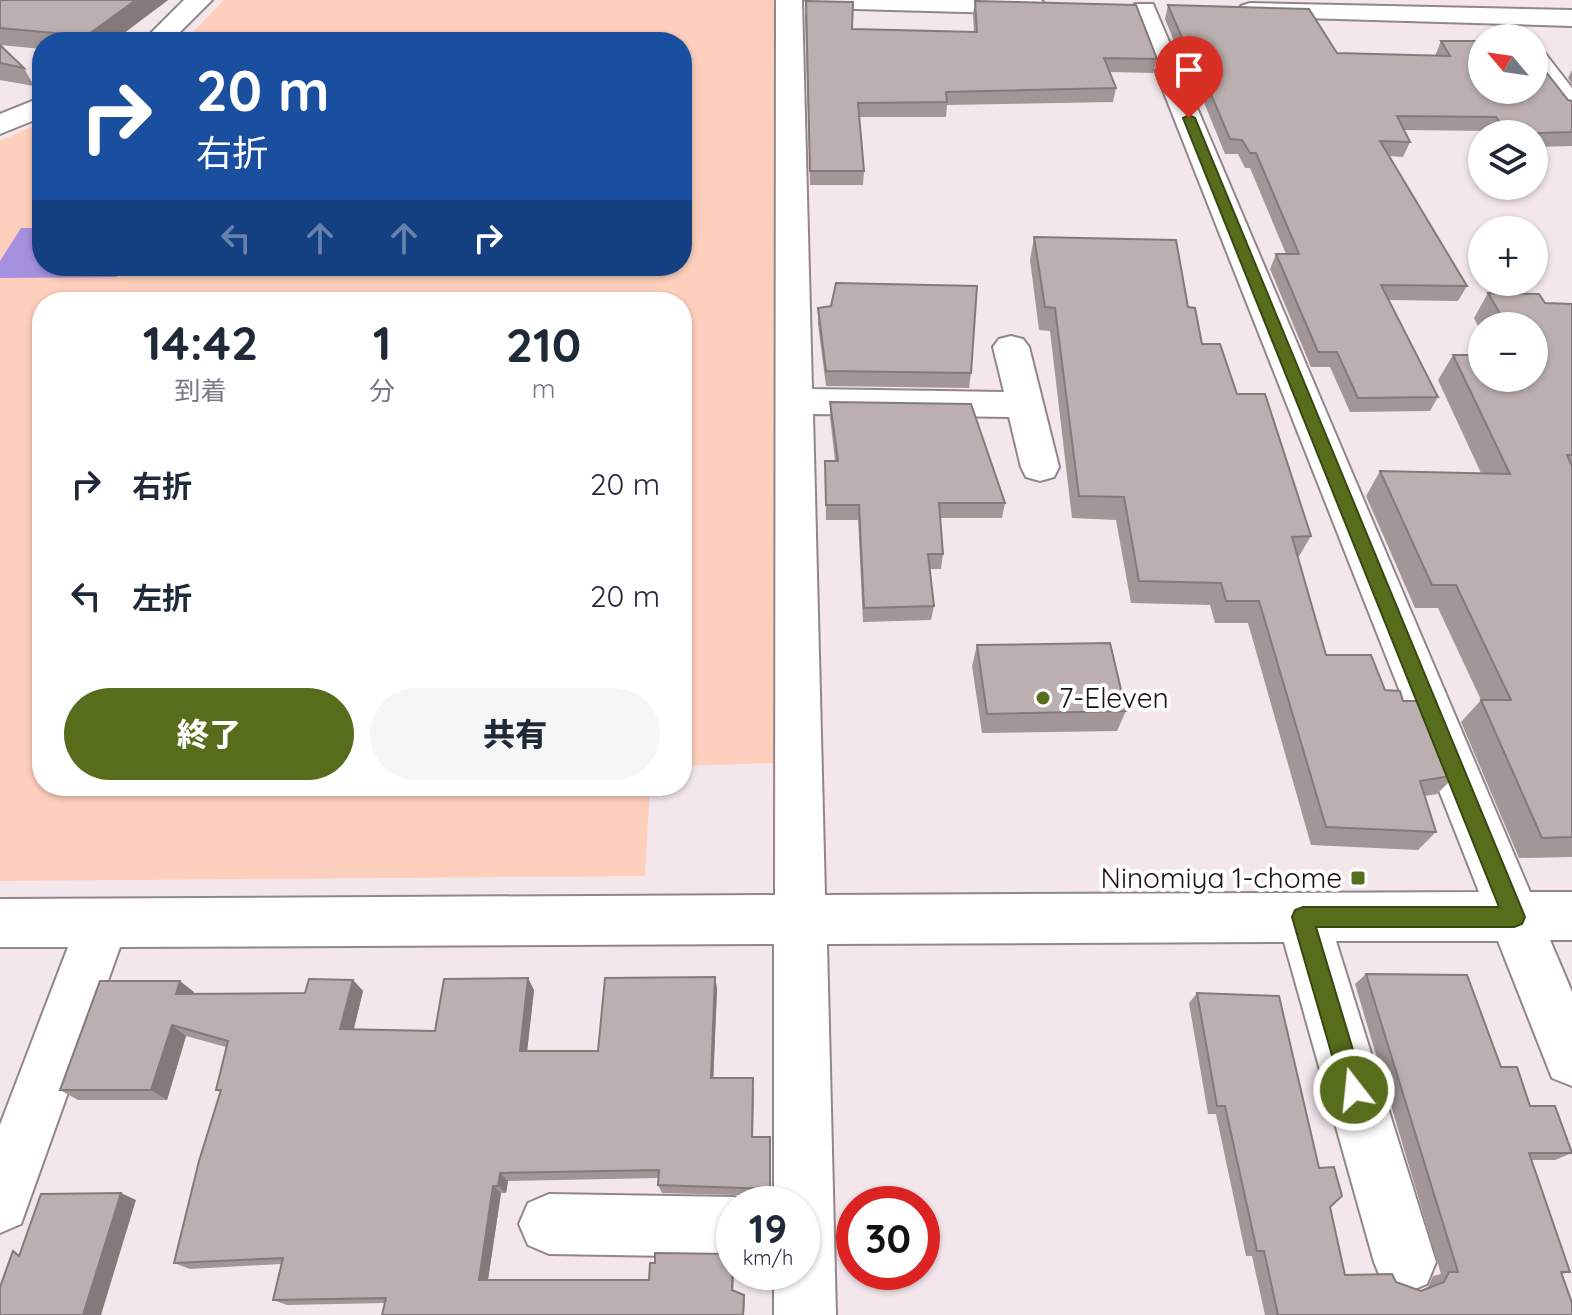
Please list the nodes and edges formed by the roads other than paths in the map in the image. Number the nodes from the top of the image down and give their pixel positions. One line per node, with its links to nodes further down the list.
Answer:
1 (199, 0): 11 (street)
2 (789, 0): 17 (street)
3 (819, 0): 5 (street)
4 (1572, 2): 6 (street)
5 (1051, 6)
6 (1492, 8): 8 (street); 9 (street); 10 (street)
7 (1144, 9): 22 (street)
8 (1222, 11)
9 (1572, 18)
10 (1506, 24)
11 (165, 32)
12 (1548, 76): 13 (street)
13 (1572, 106)
14 (32, 111): 15 (street)
15 (0, 125)
16 (1011, 347): 18 (street)
17 (794, 401): 18 (street); 23 (street)
18 (1026, 405): 19 (street)
19 (1040, 467)
20 (1572, 916): 22 (street)
21 (1303, 917): 22 (street); 23 (street); 31 (street)
22 (1514, 917): 26 (street)
23 (801, 920): 25 (street); 27 (street)
24 (0, 923): 25 (street)
25 (103, 923): 28 (street)
26 (1572, 1058)
27 (803, 1186)
28 (0, 1203)
29 (549, 1224): 30 (street)
30 (716, 1227)
31 (1405, 1262)
32 (804, 1290): 33 (street)
33 (805, 1315)

